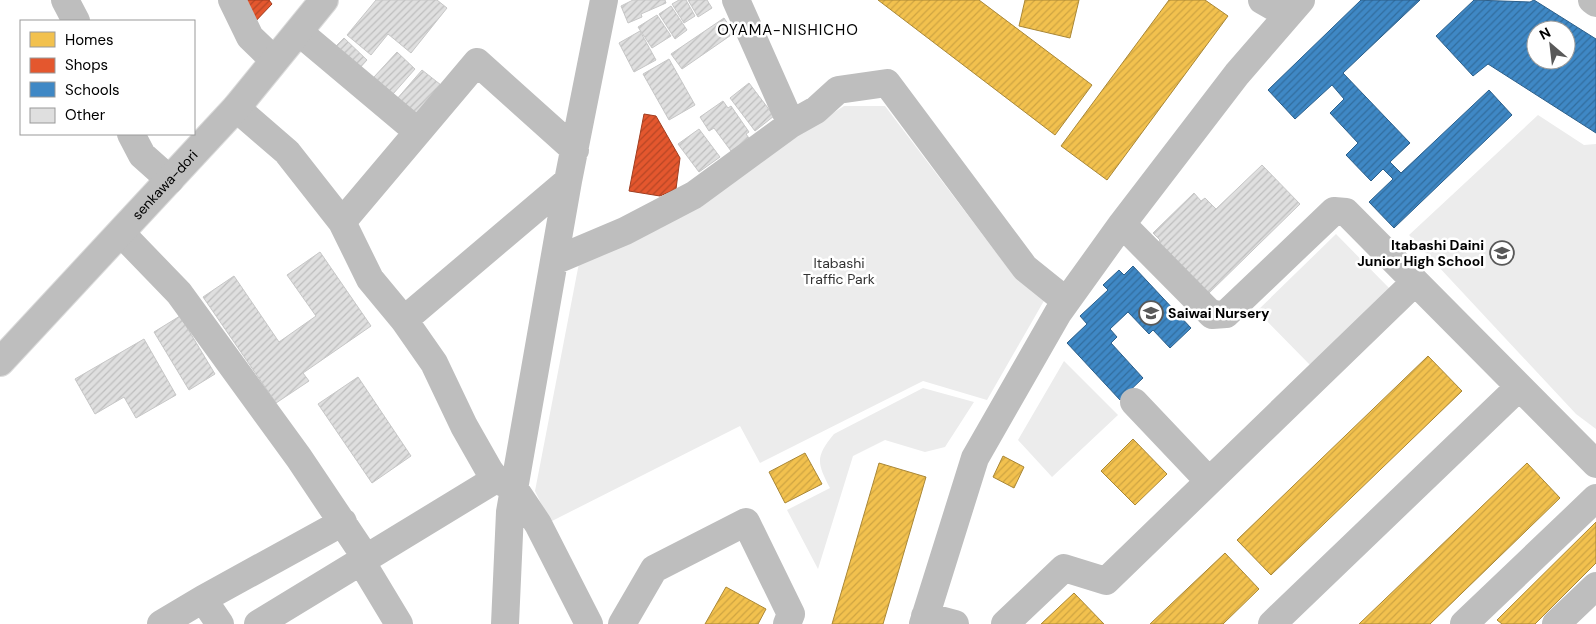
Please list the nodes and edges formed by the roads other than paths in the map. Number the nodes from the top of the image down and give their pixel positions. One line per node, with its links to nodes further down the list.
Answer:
1 (66, 0): 10 (street)
2 (232, 0): 12 (street)
3 (324, 0): 11 (street, senkawa-dori)
4 (736, 0): 14 (street)
5 (1262, 0): 9 (street)
6 (1592, 0): 7 (street)
7 (1596, 2)
8 (599, 4): 17 (street)
9 (1294, 8): 21 (street)
10 (76, 20)
11 (299, 32): 12 (street, senkawa-dori); 15 (street)
12 (274, 60): 13 (street, senkawa-dori)
13 (236, 108): 18 (street, senkawa-dori); 20 (street)
14 (791, 124): 23 (street); 25 (street)
15 (418, 132): 17 (street); 20 (street)
16 (132, 135): 18 (street)
17 (574, 150): 19 (street)
18 (170, 180): 22 (street, senkawa-dori)
19 (568, 181): 23 (street); 26 (street)
20 (342, 222): 26 (street)
21 (1122, 224): 24 (street); 25 (street)
22 (121, 233): 27 (street, senkawa-dori); 34 (street)
23 (554, 261): 32 (street)
24 (1414, 283): 28 (street); 31 (street)
25 (1066, 301): 38 (street)
26 (404, 320): 32 (street)
27 (0, 362)
28 (1519, 387): 30 (street); 49 (street)
29 (1134, 402): 31 (street)
30 (1596, 464)
31 (1208, 480): 48 (street)
32 (505, 483): 35 (street); 43 (street); 44 (street)
33 (1596, 498): 50 (street)
34 (344, 522): 35 (street); 37 (street)
35 (364, 560): 41 (street); 42 (street)
36 (1596, 586): 51 (street)
37 (203, 599): 39 (street); 40 (street)
38 (924, 620): 47 (street)
39 (160, 624)
40 (220, 624)
41 (258, 624)
42 (399, 624)
43 (505, 624)
44 (589, 624)
45 (622, 624): 46 (street)
46 (786, 624)
47 (955, 624)
48 (1005, 624)
49 (1272, 624)
50 (1464, 624)
51 (1556, 624)

